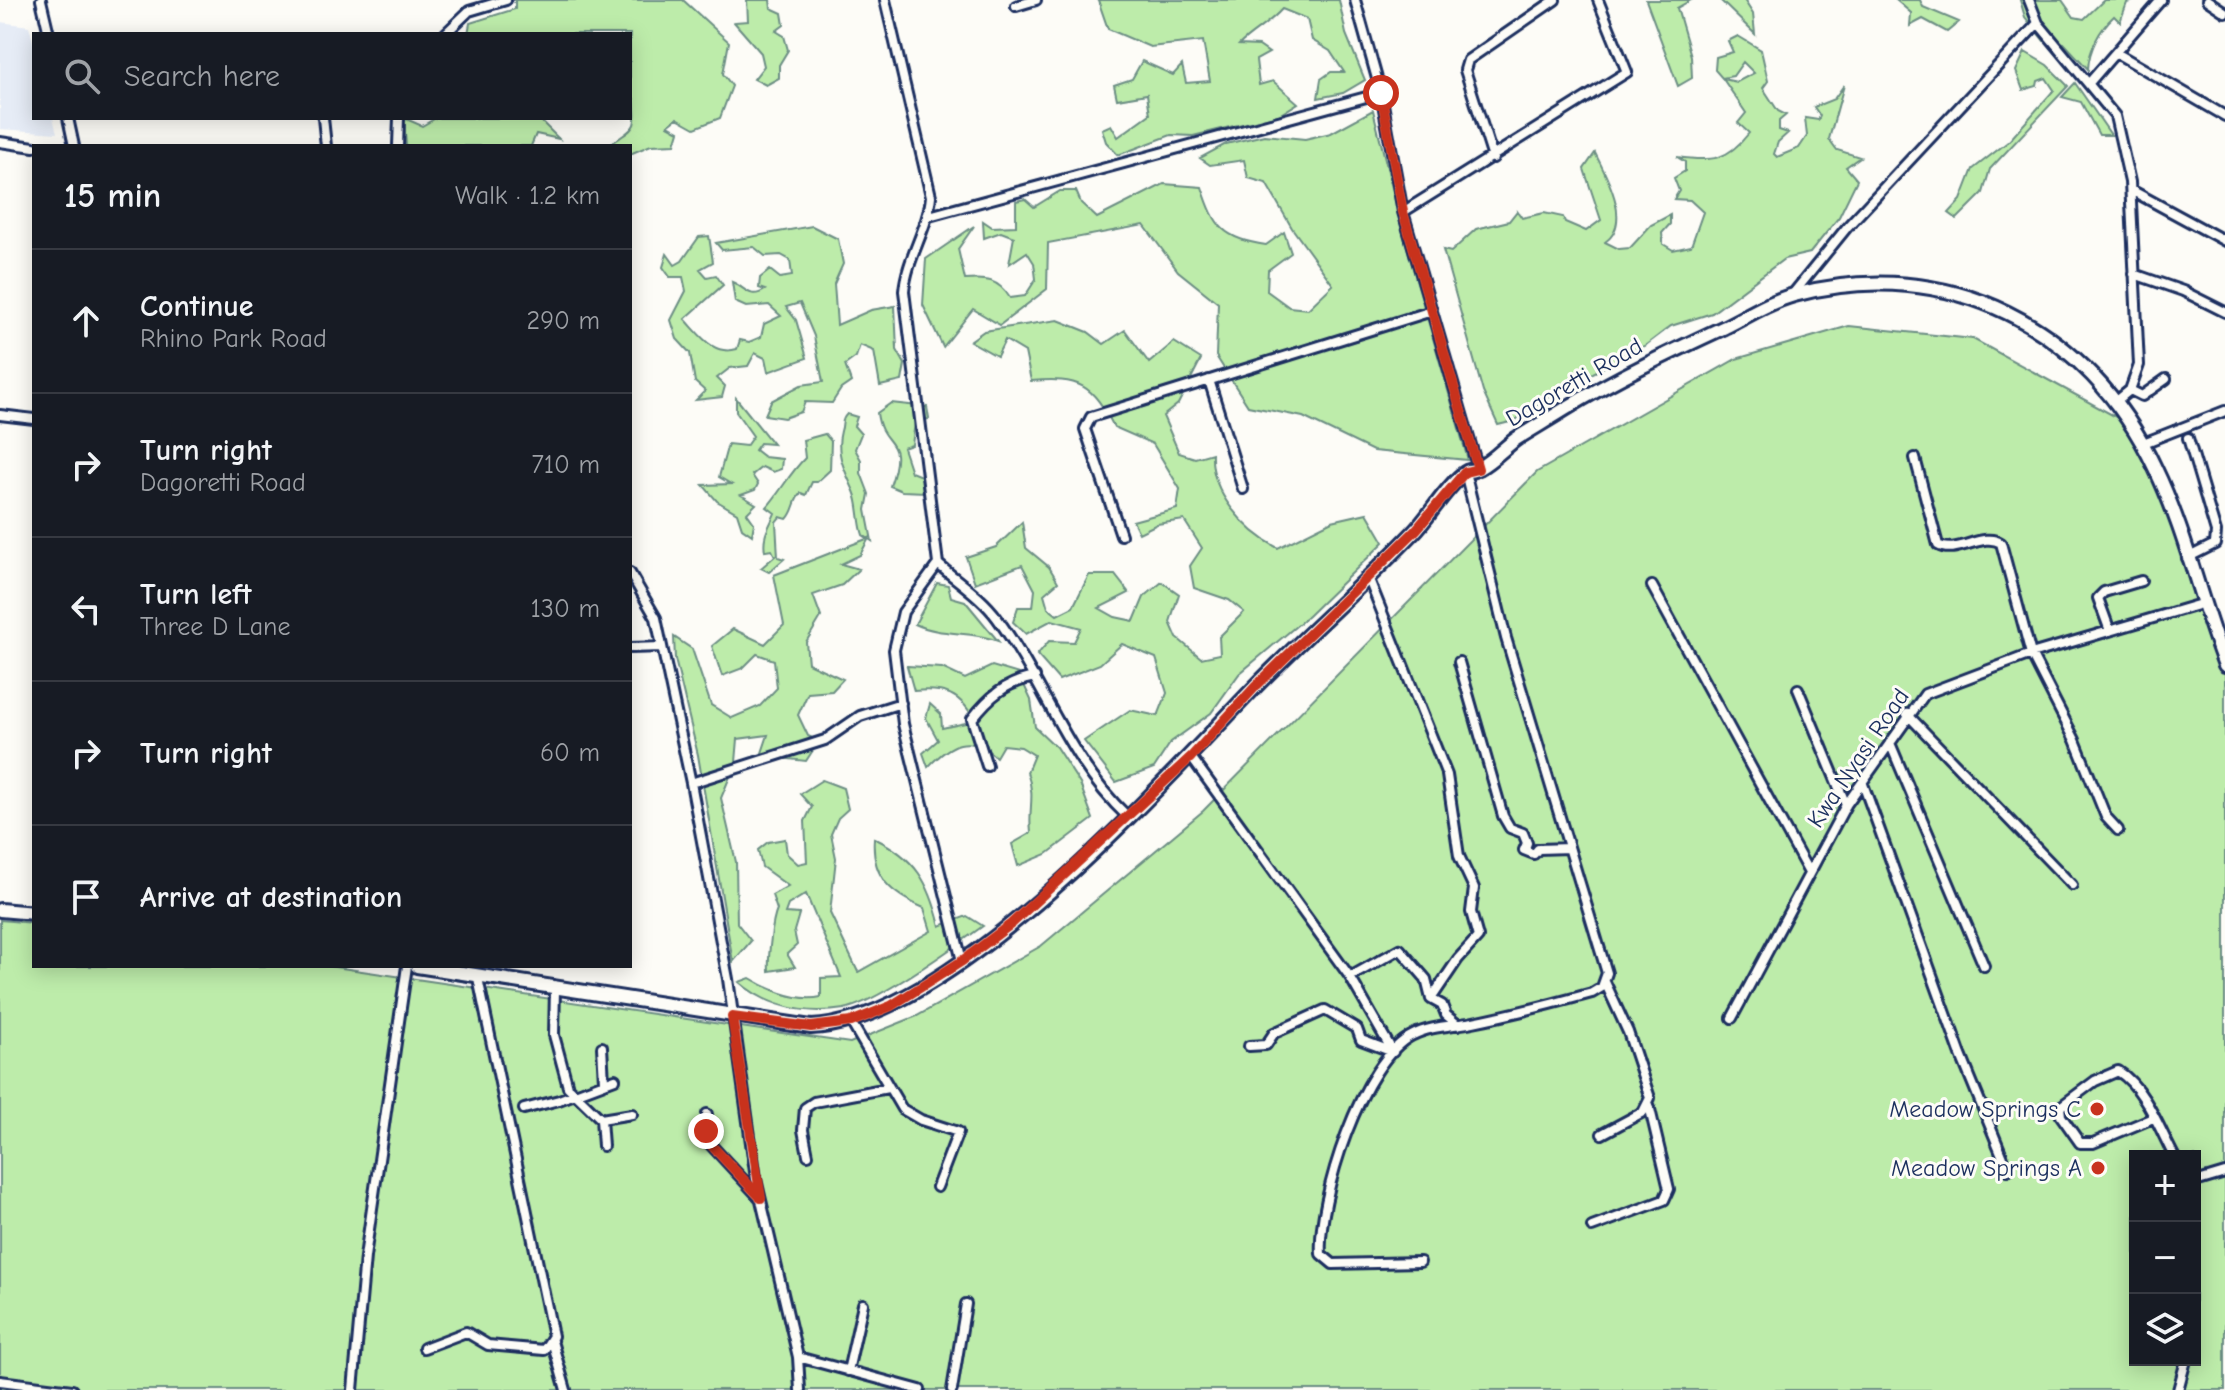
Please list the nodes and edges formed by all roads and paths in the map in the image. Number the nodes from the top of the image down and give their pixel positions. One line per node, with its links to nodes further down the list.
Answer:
1 (41, 0): 14 (street)
2 (506, 0): 15 (street)
3 (885, 0): 31 (street)
4 (1036, 0): 11 (street)
5 (1355, 0): 18 (street)
6 (1555, 0): 28 (street)
7 (1598, 0): 28 (street)
8 (2029, 0): 13 (street)
9 (2161, 0): 16 (street)
10 (2207, 0): 12 (street)
11 (1016, 6)
12 (2225, 12)
13 (2038, 23): 17 (street); 34 (street)
14 (49, 32)
15 (447, 32)
16 (2118, 54): 17 (street); 19 (street)
17 (2089, 83): 29 (street)
18 (1381, 93): 30 (street); 31 (street)
19 (2225, 116)
20 (68, 120): 24 (street)
21 (323, 120): 25 (street)
22 (399, 120): 26 (street)
23 (0, 142): 27 (street)
24 (74, 144)
25 (326, 144)
26 (398, 144)
27 (32, 147)
28 (1493, 158): 30 (street)
29 (2131, 190): 32 (street); 33 (street)
30 (1403, 212): 35 (street)
31 (929, 216): 51 (street)
32 (2225, 241)
33 (2134, 274): 36 (street); 39 (street)
34 (1791, 296): 40 (main road, Dagoretti Road); 47 (main road, Dagoretti Road)
35 (1432, 311): 38 (street); 47 (street)
36 (2225, 312)
37 (2166, 379): 39 (street)
38 (1209, 380): 48 (street); 49 (street)
39 (2130, 390): 40 (street)
40 (2114, 403): 45 (main road, Dagoretti Road)
41 (2225, 411): 45 (street)
42 (0, 415): 43 (street)
43 (32, 419)
44 (2188, 438): 50 (street)
45 (2141, 444): 50 (main road, Dagoretti Road)
46 (1915, 458): 60 (street)
47 (1471, 471): 52 (main road, Dagoretti Road); 75 (street)
48 (1243, 489)
49 (1121, 535)
50 (2187, 558): 56 (main road, Dagoretti Road)
51 (938, 564): 63 (street); 65 (street)
52 (1368, 577): 68 (main road, Dagoretti Road); 88 (street)
53 (632, 580): 58 (street)
54 (2141, 581): 57 (street)
55 (1652, 586): 76 (street)
56 (2201, 604): 57 (street, Kwa Nyasi Road); 62 (main road, Dagoretti Road)
57 (2110, 631): 60 (street, Kwa Nyasi Road)
58 (662, 647): 59 (street); 70 (street)
59 (632, 648)
60 (2031, 654): 66 (street, Kwa Nyasi Road); 74 (street)
61 (1459, 662): 75 (street)
62 (2225, 665)
63 (1035, 677): 69 (street); 73 (street)
64 (1798, 689): 72 (street)
65 (901, 703): 70 (street); 80 (street)
66 (1907, 714): 67 (street, Kwa Nyasi Road); 77 (street)
67 (1890, 743): 71 (street, Kwa Nyasi Road); 81 (street)
68 (1191, 757): 73 (main road, Dagoretti Road); 84 (street)
69 (987, 766)
70 (691, 783): 89 (street)
71 (1863, 784): 72 (street, Kwa Nyasi Road); 110 (street)
72 (1846, 805): 76 (street, Kwa Nyasi Road)
73 (1127, 816): 80 (main road, Dagoretti Road)
74 (2118, 830)
75 (1569, 848): 86 (street)
76 (1808, 871): 90 (street, Kwa Nyasi Road)
77 (2072, 885)
78 (0, 910): 79 (main road)
79 (32, 913)
80 (962, 961): 91 (main road, Dagoretti Road)
81 (1984, 966)
82 (407, 968): 126 (street)
83 (427, 968): 85 (main road, Dagoretti Road)
84 (1350, 977): 88 (street); 95 (street)
85 (478, 978): 87 (main road, Dagoretti Road); 119 (street)
86 (1605, 982): 92 (street); 100 (street)
87 (555, 989): 89 (main road, Dagoretti Road); 99 (street)
88 (1431, 999): 92 (street)
89 (732, 1017): 91 (main road, Dagoretti Road); 114 (street)
90 (1732, 1018)
91 (851, 1022): 98 (street)
92 (1458, 1025): 95 (street)
93 (1249, 1046): 95 (street)
94 (602, 1047): 97 (street)
95 (1393, 1052): 116 (street)
96 (615, 1079): 97 (street)
97 (604, 1081): 99 (street)
98 (888, 1088): 109 (street); 113 (street)
99 (573, 1093): 101 (street); 105 (street)
100 (1649, 1105): 106 (street); 115 (street)
101 (524, 1109)
102 (632, 1114): 105 (street)
103 (707, 1114): 114 (street)
104 (2153, 1118): 104 (street); 108 (street)
105 (601, 1119): 107 (street)
106 (1602, 1134)
107 (603, 1146)
108 (2171, 1150)
109 (808, 1155)
110 (2008, 1170)
111 (2225, 1173): 112 (street)
112 (2201, 1180)
113 (937, 1187)
114 (761, 1198): 121 (street)
115 (1592, 1227)
116 (1420, 1262)
117 (863, 1304): 123 (street)
118 (966, 1304): 130 (street)
119 (552, 1341): 120 (street); 127 (street)
120 (424, 1348)
121 (798, 1357): 123 (street); 128 (street)
122 (2184, 1366): 131 (street)
123 (848, 1371): 129 (street)
124 (0, 1381): 125 (street)
125 (72, 1390)
126 (353, 1390)
127 (566, 1390)
128 (800, 1390)
129 (920, 1390)
130 (952, 1390)
131 (2178, 1390)

